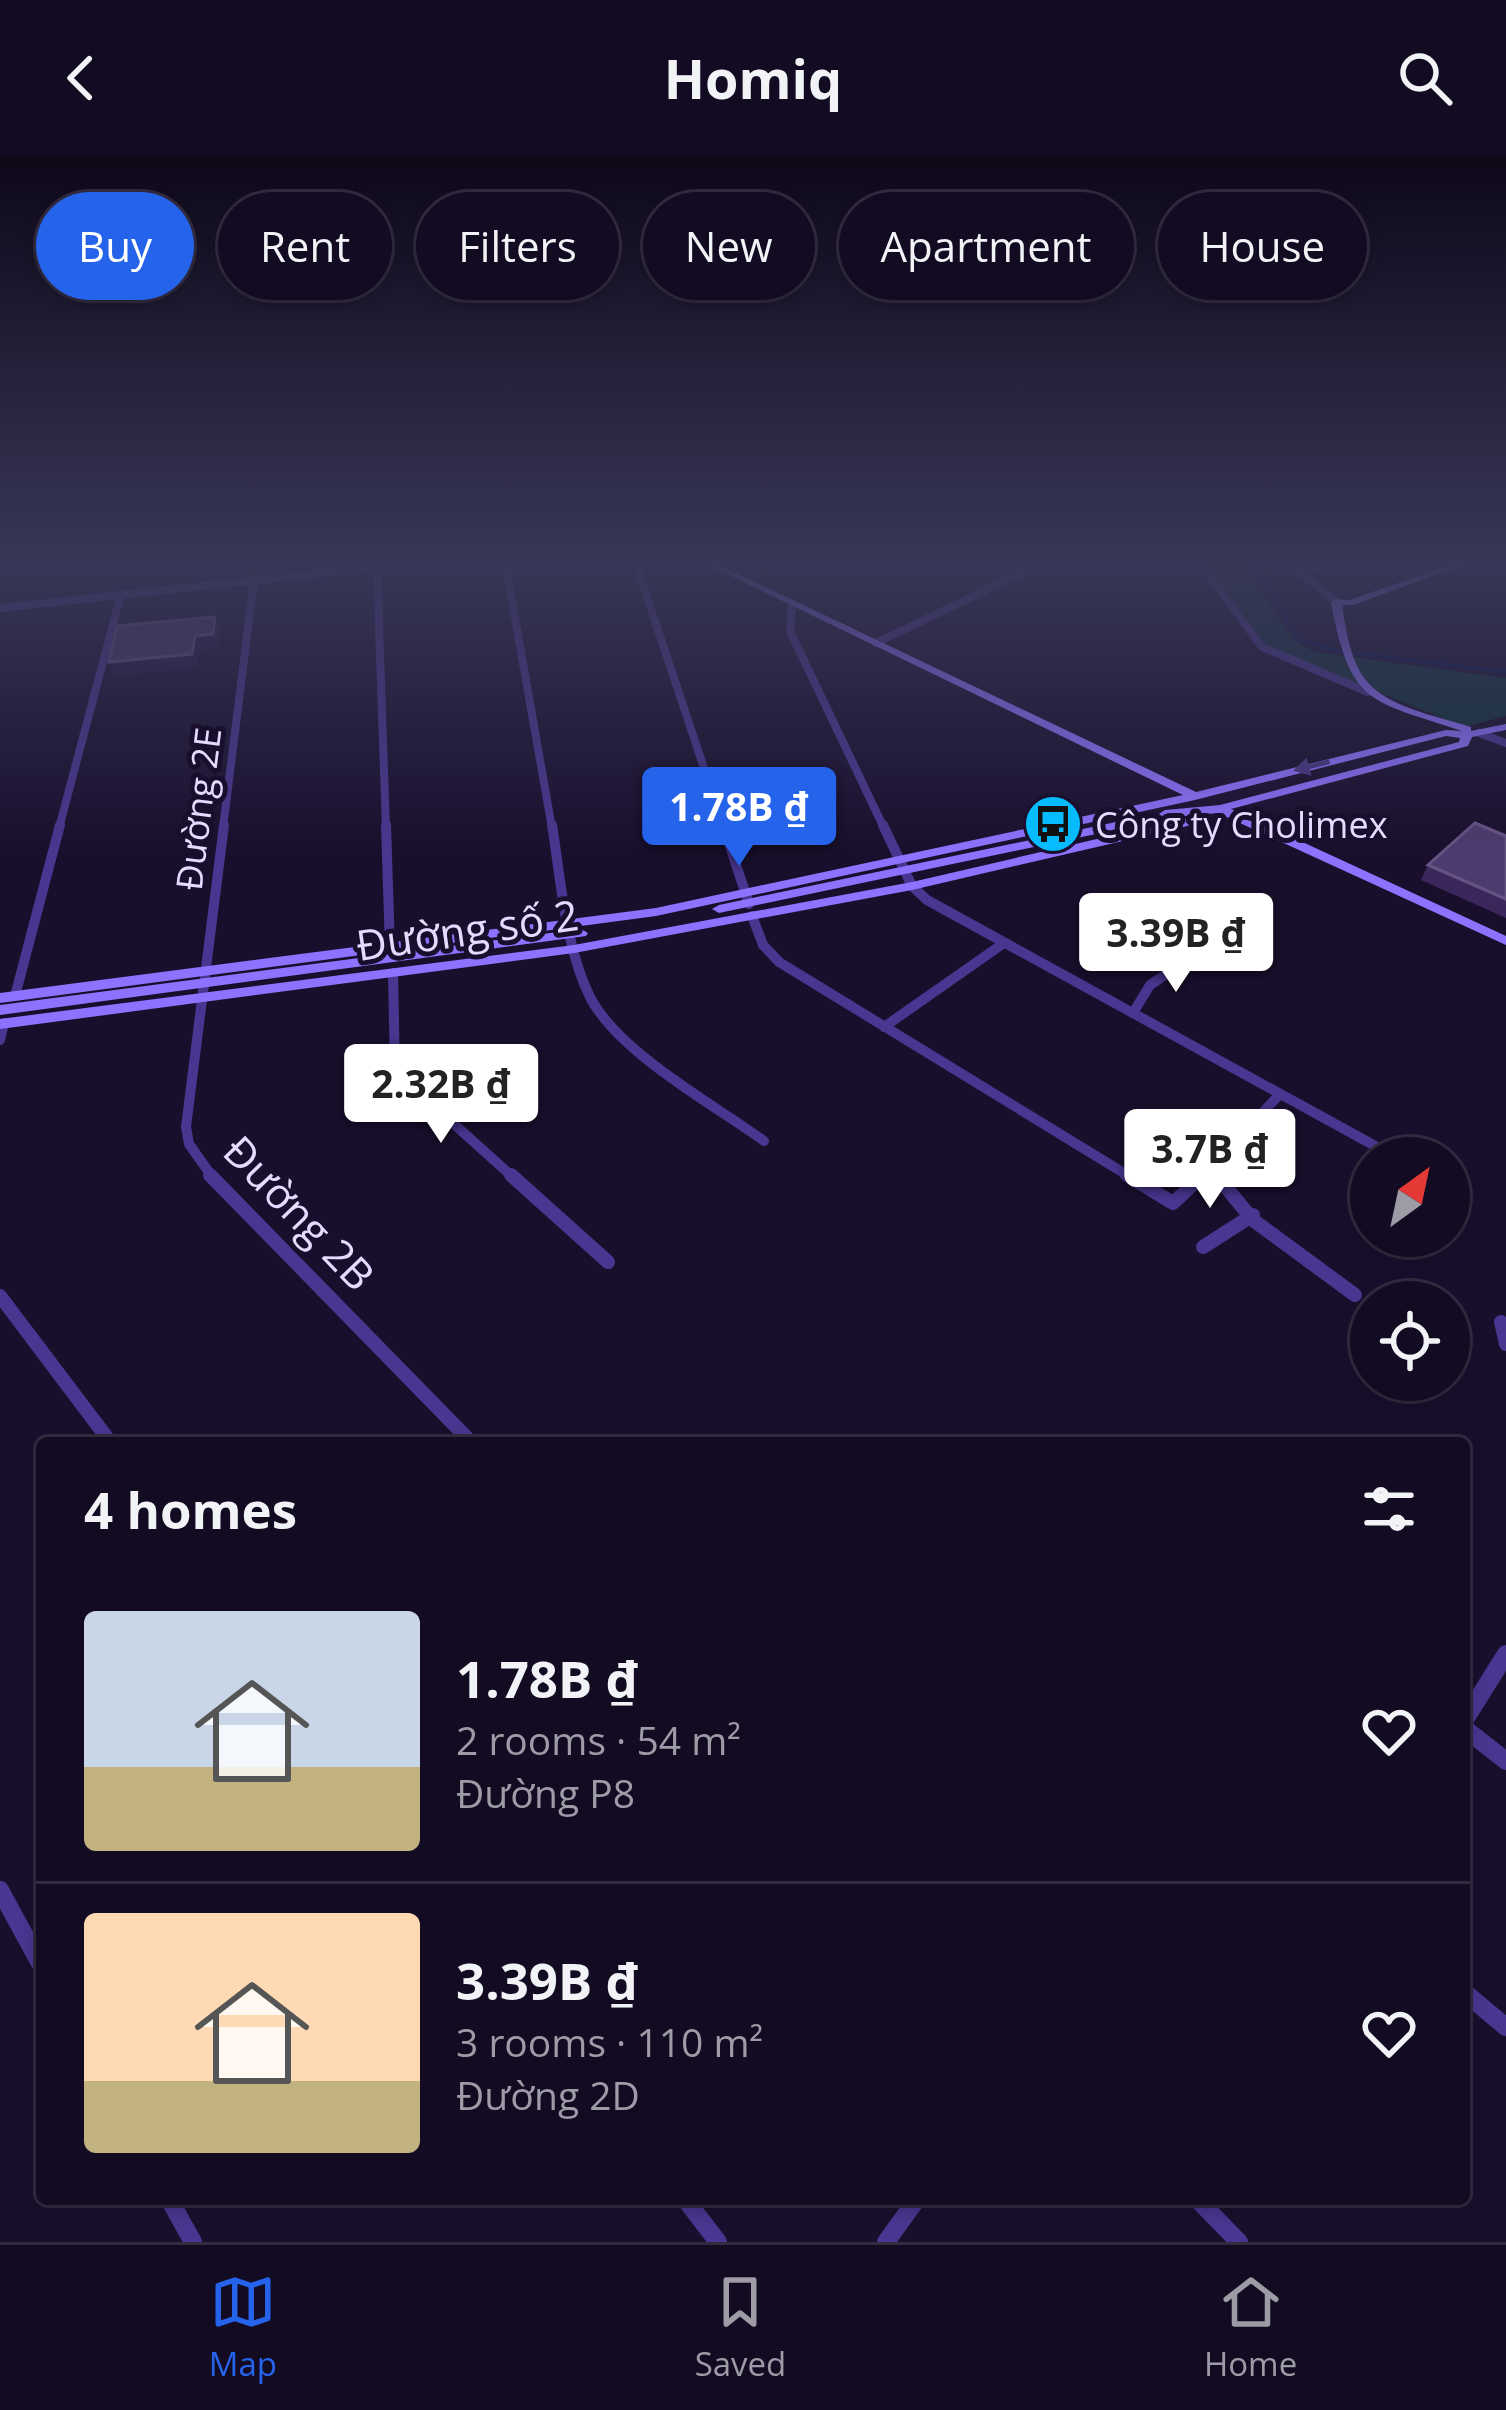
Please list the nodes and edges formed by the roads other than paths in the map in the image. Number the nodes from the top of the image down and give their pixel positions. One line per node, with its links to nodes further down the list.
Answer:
1 (103, 658): 29 (street)
2 (244, 658): 28 (street, Đường 2E)
3 (379, 658): 25 (street)
4 (522, 658): 22 (street)
5 (667, 658): 21 (street)
6 (803, 658): 20 (street)
7 (908, 658): 17 (main road)
8 (1292, 658): 11 (street)
9 (1346, 658): 10 (main road)
10 (1349, 668): 11 (street); 12 (street); 13 (main road)
11 (1316, 670): 12 (street)
12 (1336, 678): 13 (street)
13 (1368, 692): 15 (main road)
14 (1506, 727): 15 (main road, Đường số 2)
15 (1473, 734): 16 (street); 17 (main road, Đường số 2, one-way to 17); 18 (main road, Đường số 2)
16 (1506, 743)
17 (1196, 796): 18 (main road); 19 (main road); 20 (main road, Đường số 2)
18 (1219, 809): 19 (main road, Đường số 2); 20 (main road, Đường số 2); 23 (main road)
19 (1181, 811): 20 (main road, Đường số 2)
20 (907, 872): 21 (main road, Đường số 2); 21 (main road, Đường số 2); 24 (street)
21 (749, 904): 22 (main road, Đường số 2); 22 (main road, Đường số 2); 32 (street)
22 (572, 936): 25 (main road, Đường số 2); 27 (main road, Đường số 2); 28 (main road, Đường số 2); 36 (street)
23 (1506, 940)
24 (1004, 943): 30 (street); 32 (street)
25 (390, 948): 28 (main road, Đường số 2)
26 (1180, 958): 30 (street)
27 (393, 974): 28 (main road, Đường số 2); 40 (street)
28 (202, 986): 29 (main road, Đường số 2); 31 (main road, Đường số 2); 46 (street, Đường 2B)
29 (8, 997)
30 (1132, 1013): 34 (street)
31 (1, 1019): 33 (street)
32 (884, 1027): 37 (street)
33 (0, 1040)
34 (1280, 1094): 35 (street); 37 (street)
35 (1358, 1137)
36 (764, 1141)
37 (1212, 1168): 38 (street)
38 (1252, 1215): 39 (street); 41 (street)
39 (1203, 1247)
40 (608, 1262)
41 (1350, 1291)
42 (0, 1296): 45 (street)
43 (1501, 1322): 44 (street)
44 (1506, 1344)
45 (106, 1437)
46 (466, 1437)
47 (1506, 1654): 48 (street)
48 (1470, 1715)
49 (1470, 1730): 50 (street)
50 (1506, 1761)
51 (0, 1890): 52 (street)
52 (36, 1955)
53 (1470, 1997): 54 (street)
54 (1506, 2027)
55 (172, 2205): 59 (street)
56 (690, 2205): 60 (street)
57 (913, 2205): 61 (street)
58 (1203, 2205): 62 (street)
59 (193, 2242)
60 (718, 2242)
61 (886, 2242)
62 (1239, 2242)

